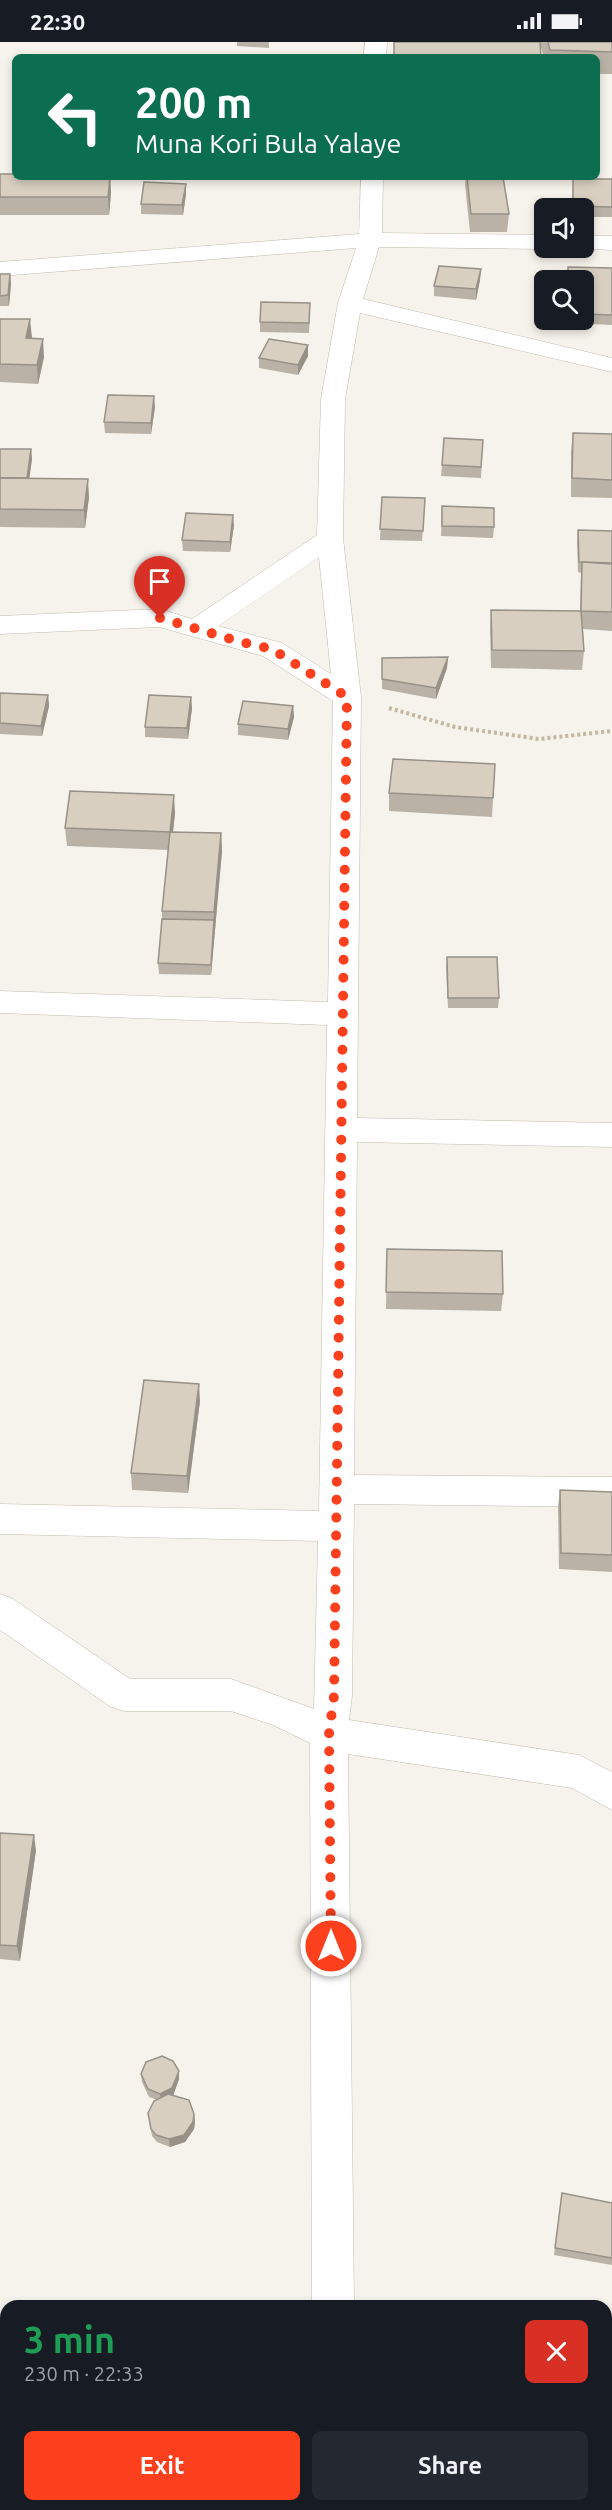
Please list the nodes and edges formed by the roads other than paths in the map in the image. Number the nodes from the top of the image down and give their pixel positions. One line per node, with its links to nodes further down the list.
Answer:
1 (372, 180): 2 (street)
2 (370, 240): 3 (street); 6 (street); 7 (street)
3 (534, 242)
4 (594, 243): 5 (street)
5 (612, 243)
6 (0, 269)
7 (350, 303): 8 (street); 9 (street)
8 (612, 365)
9 (330, 538): 11 (street); 12 (street)
10 (0, 625): 11 (street)
11 (195, 629): 12 (street)
12 (347, 697): 14 (street)
13 (0, 1002): 14 (street)
14 (343, 1014): 15 (street)
15 (341, 1130): 16 (street); 17 (street)
16 (612, 1135)
17 (336, 1489): 18 (street); 20 (street)
18 (612, 1492)
19 (0, 1519): 20 (street)
20 (336, 1526): 22 (street)
21 (0, 1610): 22 (street)
22 (329, 1734): 23 (street); 24 (street)
23 (612, 1793)
24 (333, 2300)

